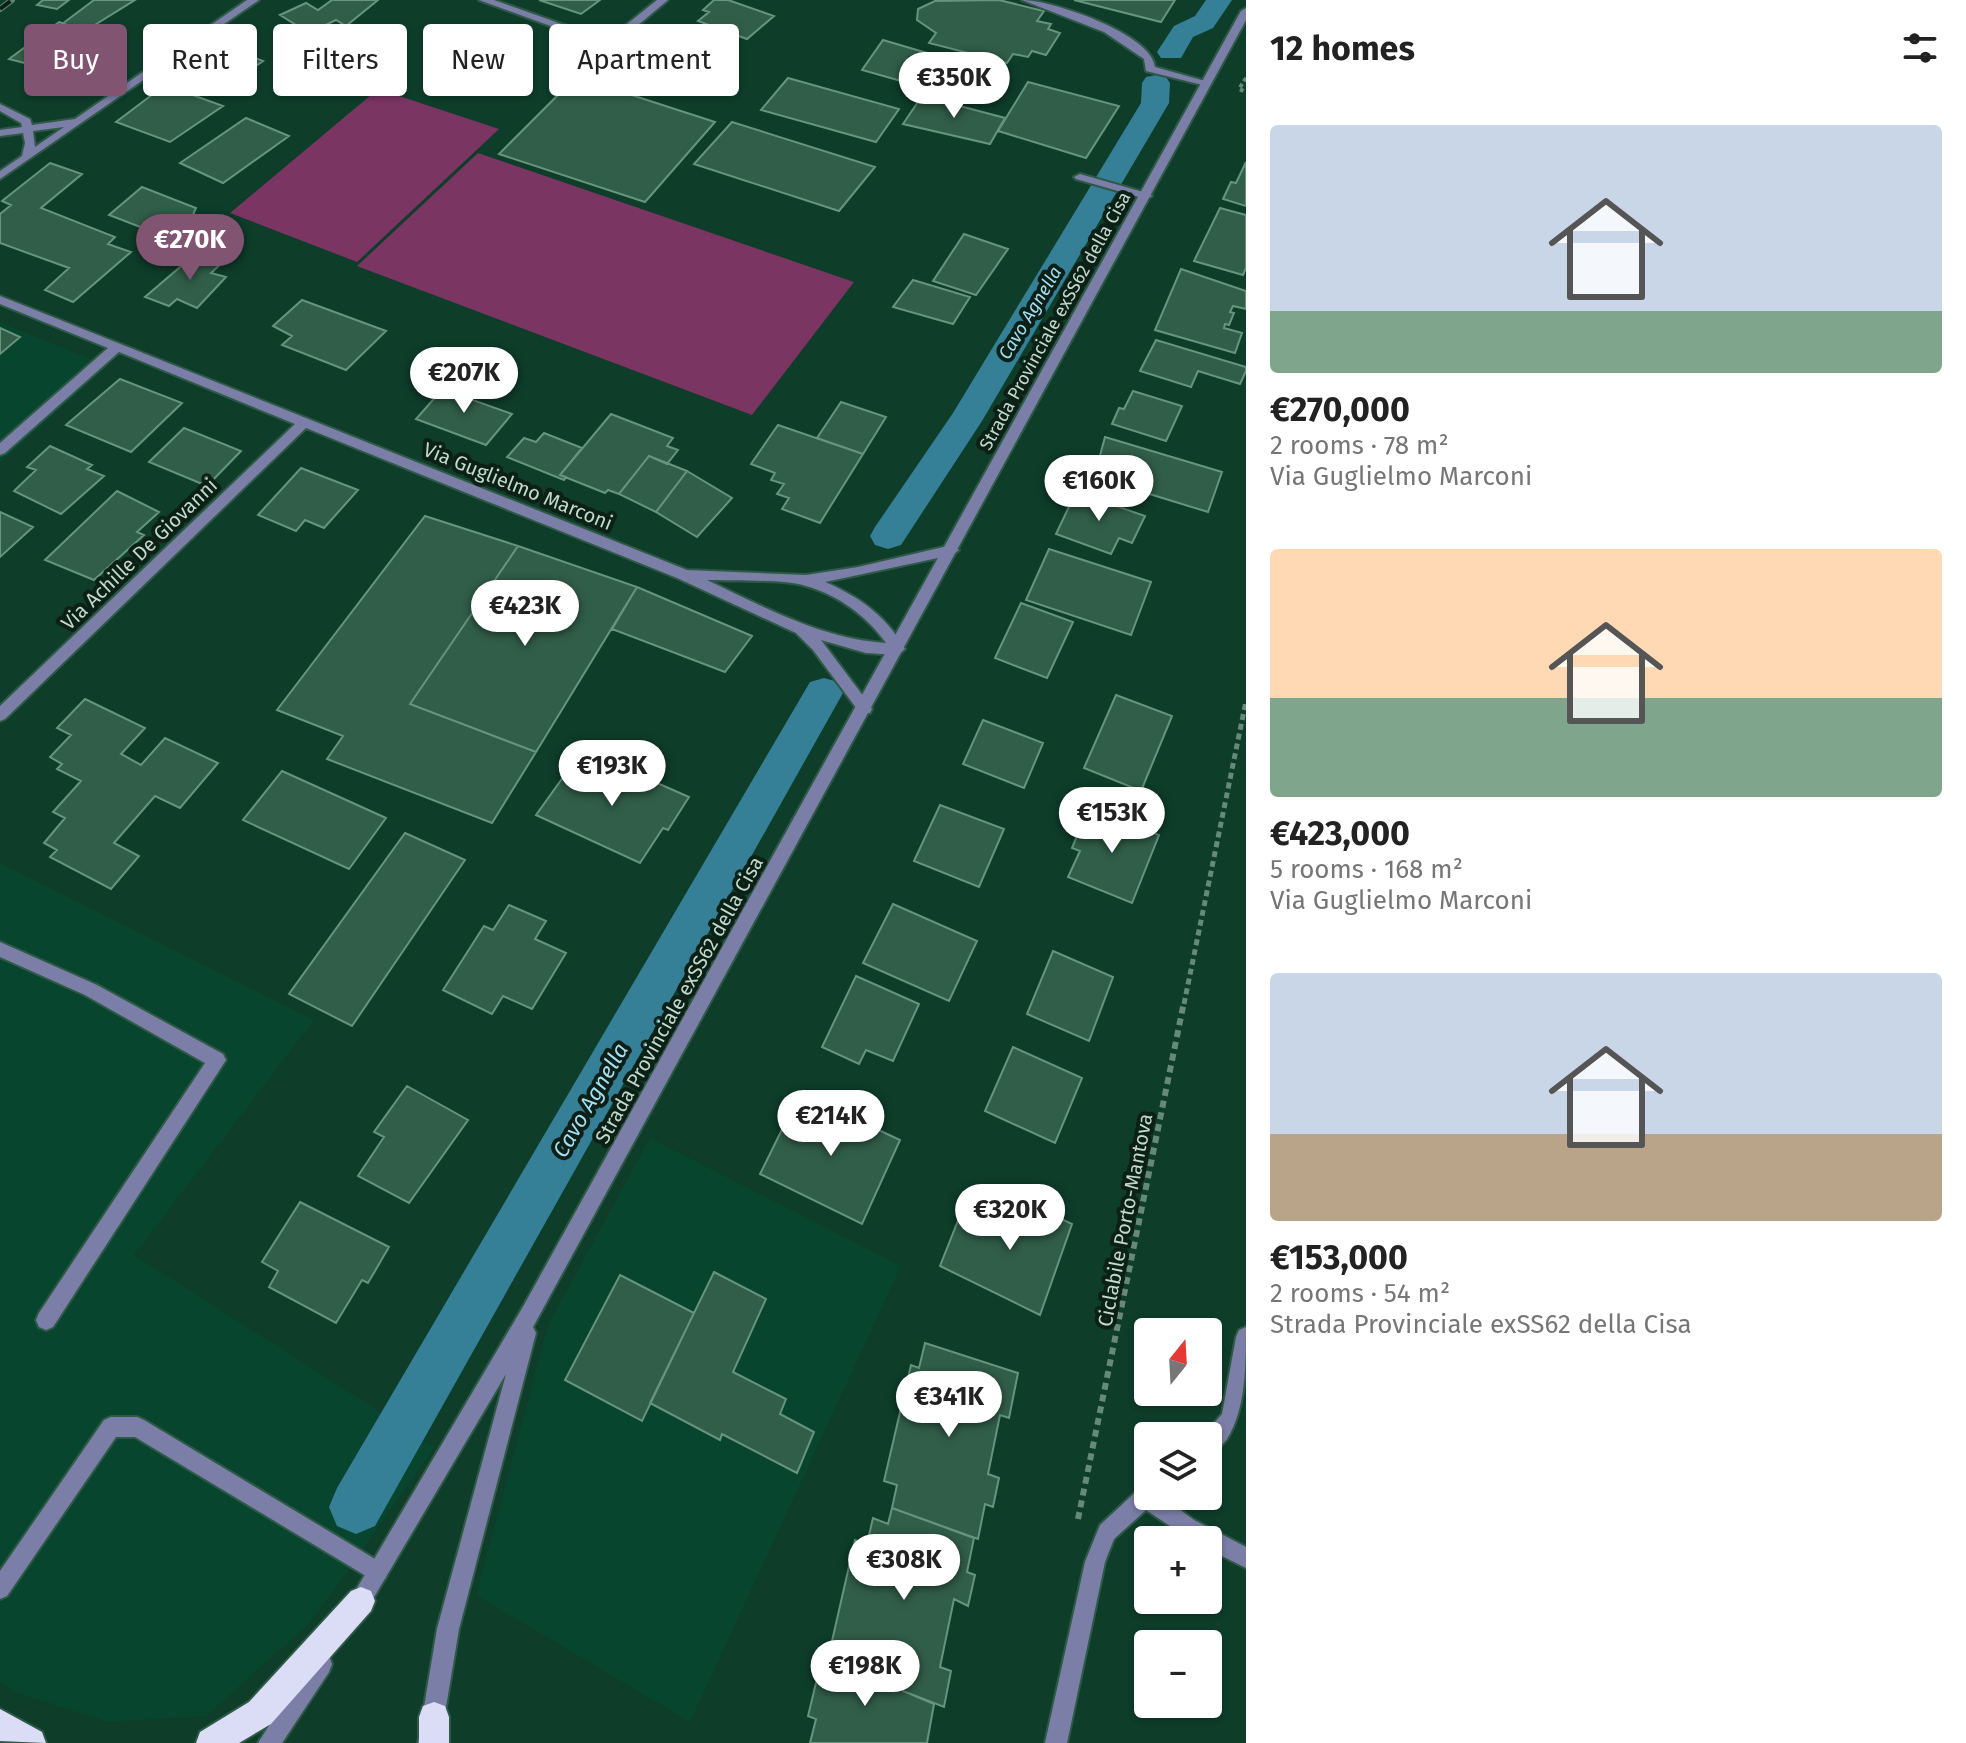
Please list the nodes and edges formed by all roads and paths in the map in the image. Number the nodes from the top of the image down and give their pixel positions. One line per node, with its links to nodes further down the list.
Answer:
1 (254, 0): 10 (street)
2 (484, 0): 3 (street)
3 (663, 0)
4 (1027, 0): 7 (street)
5 (1246, 11): 7 (street, Strada Provinciale exSS62 della Cisa)
6 (1246, 78): 8 (path)
7 (1207, 83): 17 (street, Strada Provinciale exSS62 della Cisa)
8 (1246, 92)
9 (0, 107): 11 (street)
10 (76, 122): 11 (street); 13 (street)
11 (27, 128): 12 (street); 13 (street)
12 (0, 133)
13 (27, 157): 15 (street)
14 (0, 158): 15 (street)
15 (3, 173)
16 (1080, 177): 17 (street)
17 (1146, 196): 22 (street, Strada Provinciale exSS62 della Cisa)
18 (0, 300): 19 (street, Via Guglielmo Marconi)
19 (116, 348): 20 (street, Via Guglielmo Marconi); 21 (street)
20 (305, 422): 23 (street, Via Guglielmo Marconi); 29 (street, Via Achille De Giovanni)
21 (0, 450)
22 (952, 550): 24 (street, Via Guglielmo Marconi); 26 (street, Strada Provinciale exSS62 della Cisa)
23 (682, 574): 24 (street, Via Guglielmo Marconi); 25 (street, Via Guglielmo Marconi)
24 (806, 580): 26 (street, Via Guglielmo Marconi)
25 (796, 628): 26 (street, Via Guglielmo Marconi); 28 (street, Via Guglielmo Marconi)
26 (898, 649): 28 (street, Strada Provinciale exSS62 della Cisa)
27 (1246, 701): 37 (path, Ciclabile Porto-Mantova)
28 (865, 709): 31 (street, Strada Provinciale exSS62 della Cisa)
29 (0, 715)
30 (0, 949): 32 (street)
31 (531, 1312): 39 (street); 43 (street)
32 (46, 1320)
33 (1246, 1337): 34 (street)
34 (1222, 1430)
35 (1134, 1507): 47 (street)
36 (1165, 1510): 38 (street)
37 (1076, 1526)
38 (1246, 1558)
39 (378, 1572): 40 (street); 41 (street)
40 (0, 1589)
41 (361, 1601): 45 (highway); 46 (street)
42 (0, 1724): 44 (highway)
43 (432, 1734)
44 (31, 1743)
45 (211, 1743)
46 (269, 1743)
47 (1056, 1743)

